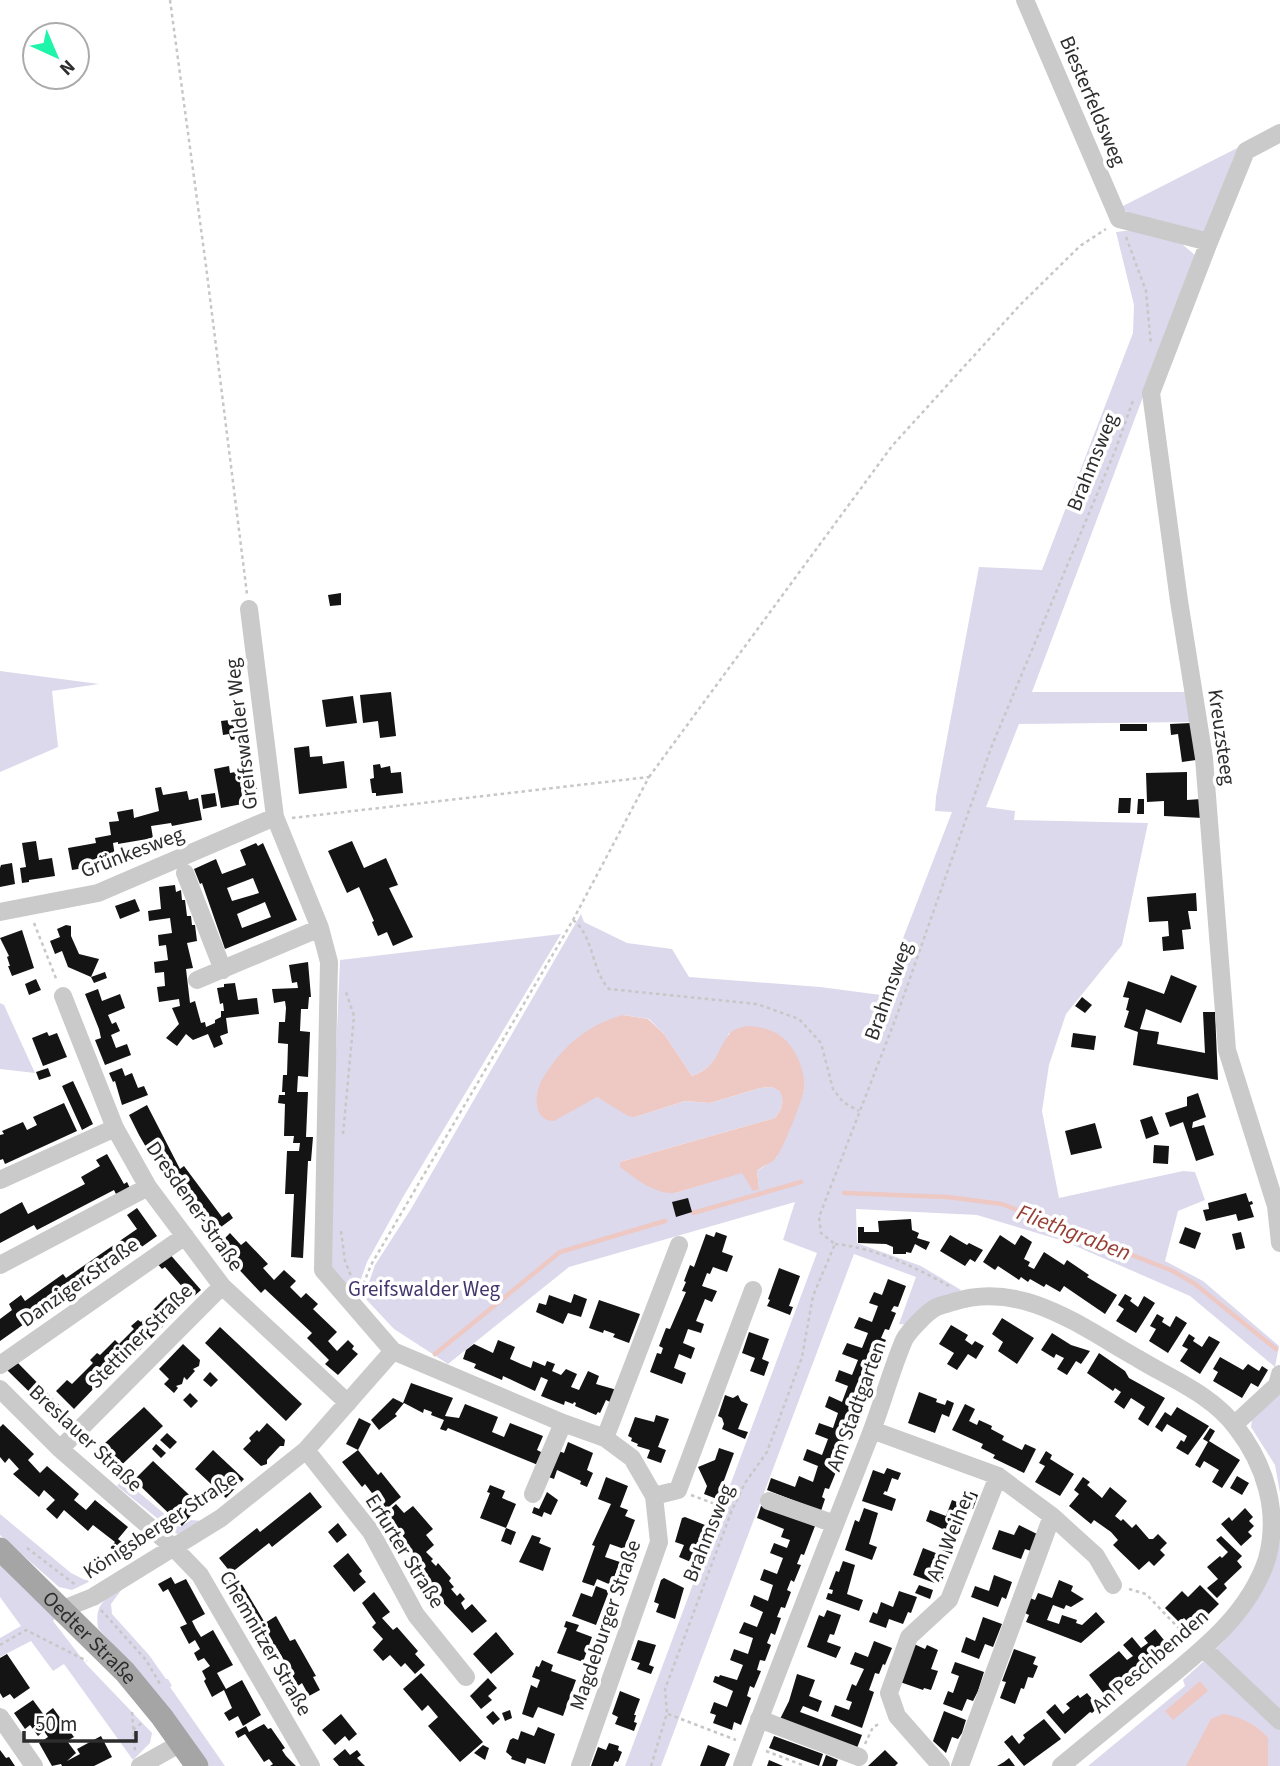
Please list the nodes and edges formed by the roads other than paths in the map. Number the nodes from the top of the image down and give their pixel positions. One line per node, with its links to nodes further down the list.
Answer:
1 (1025, 0): 3 (street, Biesterfeldsweg)
2 (1280, 133): 3 (street, Kreuzsteeg)
3 (1209, 242): 16 (street, Kreuzsteeg)
4 (249, 609): 5 (street, Greifswalder Weg)
5 (275, 817): 7 (street, Grünkesweg); 8 (street, Greifswalder Weg)
6 (185, 873): 9 (street)
7 (0, 912)
8 (320, 928): 9 (street); 21 (street, Greifswalder Weg)
9 (223, 970): 10 (street)
10 (197, 980)
11 (63, 996): 12 (street, Dresdener Straße)
12 (115, 1128): 13 (street); 14 (street, Dresdener Straße)
13 (0, 1180)
14 (148, 1187): 15 (street, Dresdener Straße); 18 (street)
15 (185, 1236): 19 (street, Dresdener Straße); 22 (street, Danziger Straße)
16 (1280, 1243)
17 (679, 1245): 29 (street)
18 (0, 1265)
19 (222, 1286): 25 (street, Dresdener Straße); 30 (street, Stettiner Straße)
20 (753, 1290): 34 (street)
21 (393, 1351): 25 (street, Königsberger Straße); 26 (street, Magdeburger Straße)
22 (0, 1365)
23 (1280, 1374): 27 (street)
24 (0, 1389): 30 (street, Breslauer Straße)
25 (348, 1403): 31 (street, Königsberger Straße)
26 (562, 1423): 29 (street, Magdeburger Straße); 33 (street)
27 (1234, 1424): 28 (street, Am Stadtgarten); 42 (street, An Peschbenden)
28 (872, 1430): 32 (street, Am Weiher); 37 (street, Am Stadtgarten)
29 (605, 1438): 34 (street, Magdeburger Straße)
30 (60, 1449): 38 (street, Breslauer Straße)
31 (306, 1450): 38 (street, Königsberger Straße); 43 (street, Erfurter Straße)
32 (998, 1476): 36 (street, Am Weiher); 55 (street, Am Weiher)
33 (533, 1494)
34 (653, 1496): 53 (street, Magdeburger Straße)
35 (769, 1501): 37 (street)
36 (1052, 1516): 40 (street, Am Weiher); 56 (street)
37 (835, 1524): 45 (street, Am Stadtgarten)
38 (174, 1548): 41 (street, Königsberger Straße); 52 (street, Chemnitzer Straße)
39 (0, 1549): 41 (main road, Oedter Straße)
40 (1113, 1585)
41 (63, 1609): 47 (main road, Oedter Straße)
42 (1204, 1649): 46 (street); 57 (street, An Peschbenden)
43 (466, 1677)
44 (0, 1717): 50 (street)
45 (759, 1719): 48 (street); 54 (street, Am Stadtgarten)
46 (1280, 1721)
47 (181, 1743): 49 (street); 51 (main road, Oedter Straße)
48 (859, 1757)
49 (137, 1760)
50 (34, 1766)
51 (197, 1766)
52 (311, 1766)
53 (580, 1766)
54 (742, 1766)
55 (941, 1766)
56 (960, 1766)
57 (1061, 1766)

